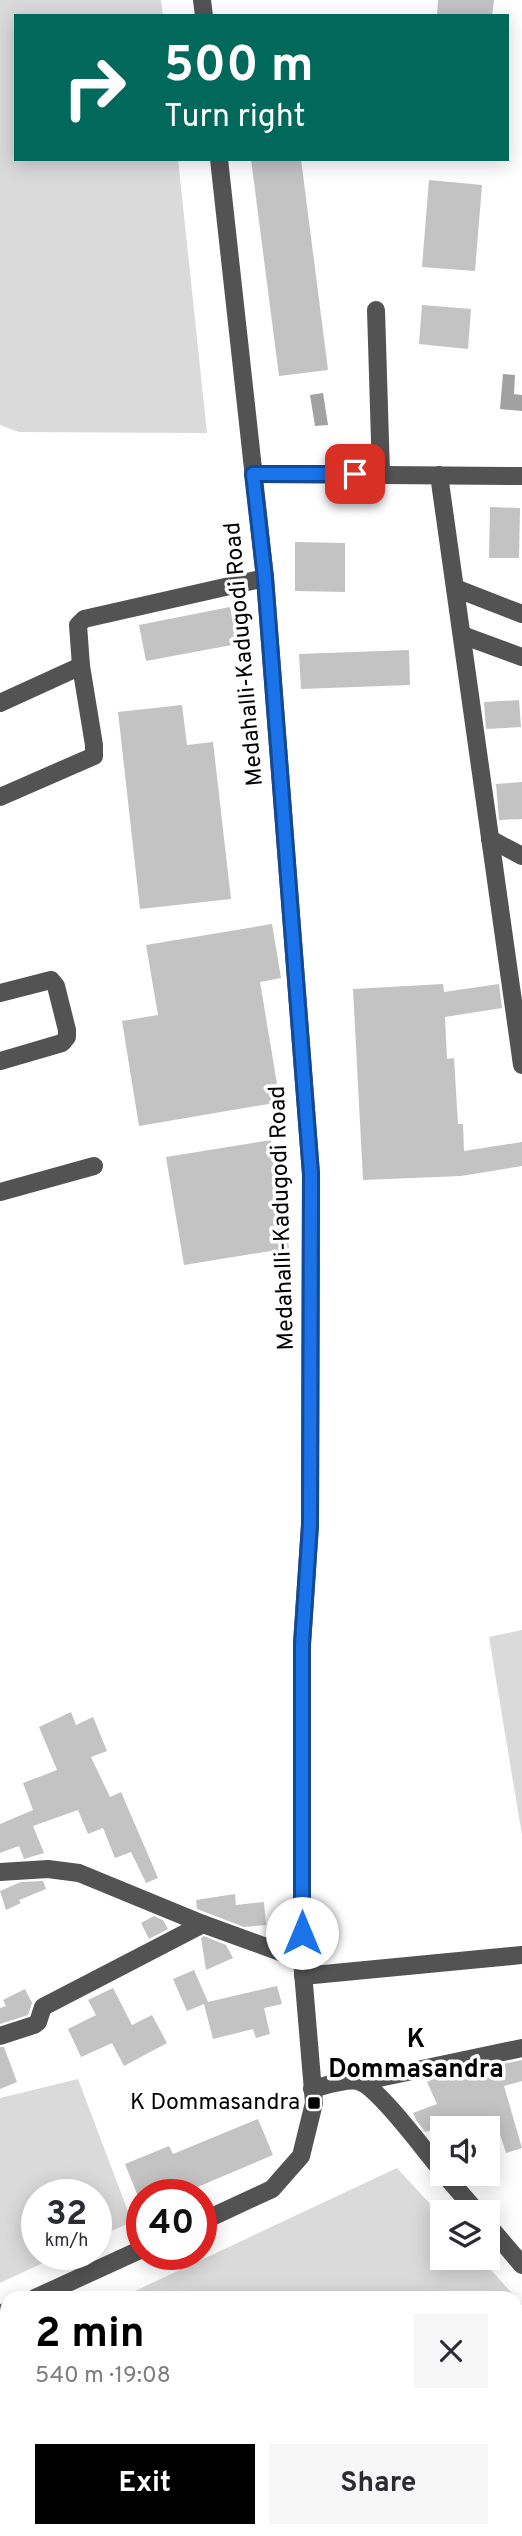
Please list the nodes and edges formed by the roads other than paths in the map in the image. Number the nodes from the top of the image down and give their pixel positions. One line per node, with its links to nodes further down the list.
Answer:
1 (219, 161): 3 (street, Medahalli-Kadugodi Road)
2 (376, 310): 4 (street)
3 (253, 474): 4 (street); 7 (street, Medahalli-Kadugodi Road)
4 (381, 474): 5 (street)
5 (439, 475): 6 (street); 8 (street)
6 (522, 477)
7 (265, 578): 12 (street); 26 (street, Medahalli-Kadugodi Road)
8 (455, 588): 9 (street); 10 (street)
9 (522, 614)
10 (462, 635): 11 (street); 15 (street)
11 (522, 657)
12 (81, 666): 13 (street); 14 (street)
13 (0, 704)
14 (0, 797)
15 (490, 839): 16 (street); 18 (street)
16 (522, 856)
17 (0, 993): 19 (street)
18 (519, 1023): 20 (street)
19 (0, 1061)
20 (522, 1065)
21 (94, 1166): 22 (street)
22 (0, 1192)
23 (0, 1872): 24 (street)
24 (203, 1924): 26 (street); 27 (street)
25 (522, 1955): 26 (street)
26 (303, 1968): 30 (street, Medahalli-Kadugodi Road)
27 (0, 2036)
28 (522, 2048): 29 (street)
29 (360, 2082): 30 (street); 31 (street)
30 (312, 2089): 34 (street, Medahalli-Kadugodi Road)
31 (430, 2158)
32 (454, 2186): 33 (street)
33 (467, 2200)
34 (217, 2214)
35 (500, 2239): 37 (street)
36 (126, 2256): 38 (street)
37 (522, 2265)
38 (50, 2291)

